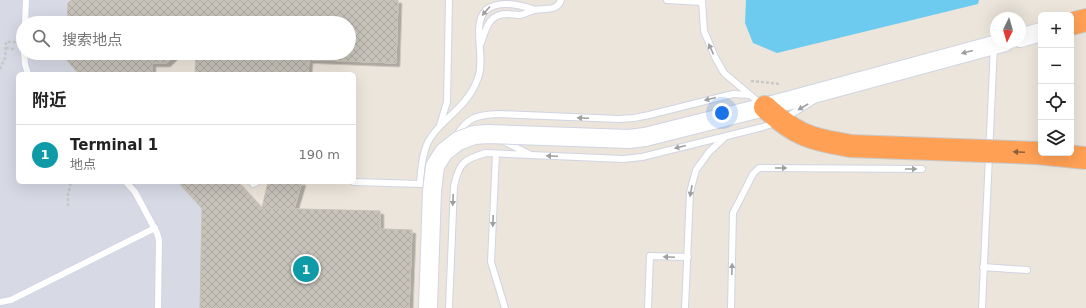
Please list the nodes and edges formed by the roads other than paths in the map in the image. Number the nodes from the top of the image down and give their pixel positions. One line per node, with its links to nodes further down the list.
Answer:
1 (26, 0): 7 (lane)
2 (449, 0): 18 (lane)
3 (561, 0): 6 (lane)
4 (667, 0): 5 (lane)
5 (702, 1): 17 (lane, one-way to 5)
6 (536, 10): 12 (lane); 12 (lane, one-way to 12)
7 (25, 16)
8 (1086, 20): 9 (highway)
9 (1074, 23)
10 (1038, 33): 11 (street)
11 (1026, 36)
12 (480, 46): 18 (lane)
13 (990, 46): 17 (street, one-way to 17)
14 (1000, 48): 31 (lane)
15 (25, 60): 16 (lane)
16 (27, 72)
17 (765, 107): 19 (lane); 22 (highway, one-way to 17, bridge); 23 (lane, one-way to 23); 36 (street, bridge)
18 (439, 127): 27 (lane)
19 (726, 136): 21 (lane, one-way to 21); 30 (lane, one-way to 30)
20 (496, 154): 21 (lane); 38 (lane, one-way to 38); 39 (lane, one-way to 39)
21 (532, 155): 23 (lane)
22 (1086, 158)
23 (442, 160): 28 (lane); 37 (lane)
24 (922, 170): 42 (lane, one-way to 24)
25 (356, 182): 27 (lane)
26 (128, 184): 29 (lane)
27 (420, 184): 28 (lane)
28 (427, 188): 35 (lane)
29 (154, 228): 33 (lane); 34 (lane)
30 (688, 257): 40 (lane, one-way to 40); 41 (lane)
31 (984, 267): 32 (lane); 43 (lane)
32 (1027, 270)
33 (0, 302)
34 (158, 308)
35 (423, 308)
36 (428, 308)
37 (433, 308)
38 (449, 308)
39 (505, 308)
40 (648, 308)
41 (685, 308)
42 (730, 308)
43 (982, 308)

